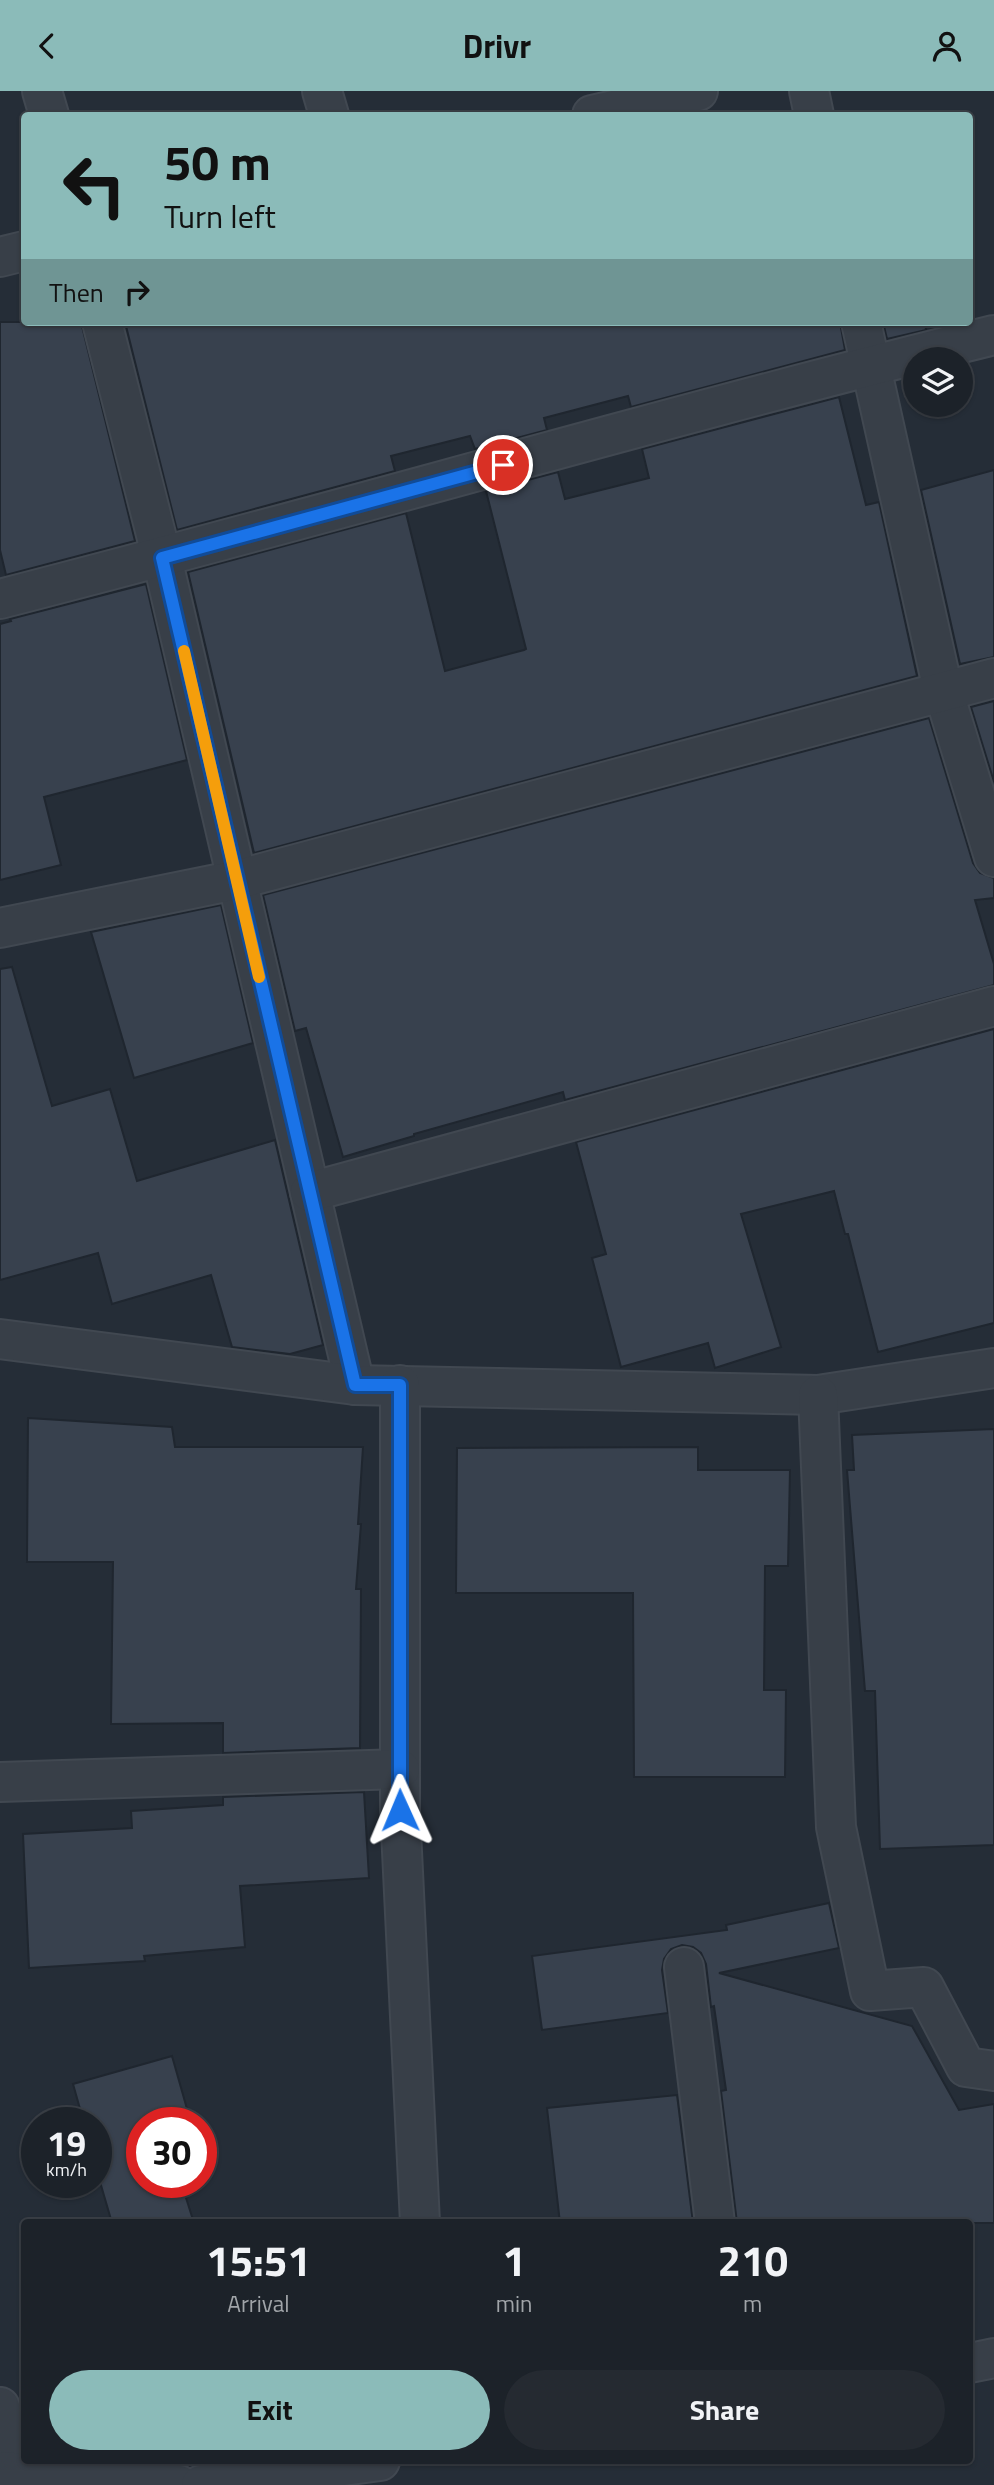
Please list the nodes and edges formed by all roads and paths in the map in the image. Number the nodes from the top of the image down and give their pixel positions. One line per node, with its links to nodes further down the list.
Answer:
1 (42, 91): 5 (street)
2 (322, 91): 6 (street)
3 (698, 91): 7 (street)
4 (809, 91): 8 (street)
5 (48, 112)
6 (328, 112)
7 (605, 112)
8 (813, 112)
9 (21, 252): 10 (street)
10 (0, 257)
11 (103, 326): 15 (street)
12 (863, 326): 14 (street)
13 (994, 335): 14 (street)
14 (871, 365): 15 (street); 18 (street)
15 (162, 558): 16 (street); 20 (street)
16 (0, 599)
17 (994, 678): 18 (street)
18 (943, 690): 19 (street); 20 (street)
19 (994, 857)
20 (236, 880): 21 (street); 23 (street)
21 (0, 927)
22 (994, 1006): 23 (street)
23 (310, 1192): 26 (street)
24 (0, 1339): 26 (street)
25 (994, 1368): 28 (street)
26 (355, 1385): 27 (street)
27 (400, 1385): 28 (street); 29 (street)
28 (818, 1395): 32 (street)
29 (400, 1769): 30 (street); 33 (street)
30 (0, 1782)
31 (684, 1967): 34 (street)
32 (994, 2071)
33 (420, 2219)
34 (715, 2219)
35 (994, 2358): 36 (street)
36 (973, 2362)
37 (0, 2407): 39 (street)
38 (358, 2464): 41 (street)
39 (10, 2472): 40 (street)
40 (179, 2485)
41 (201, 2485)

